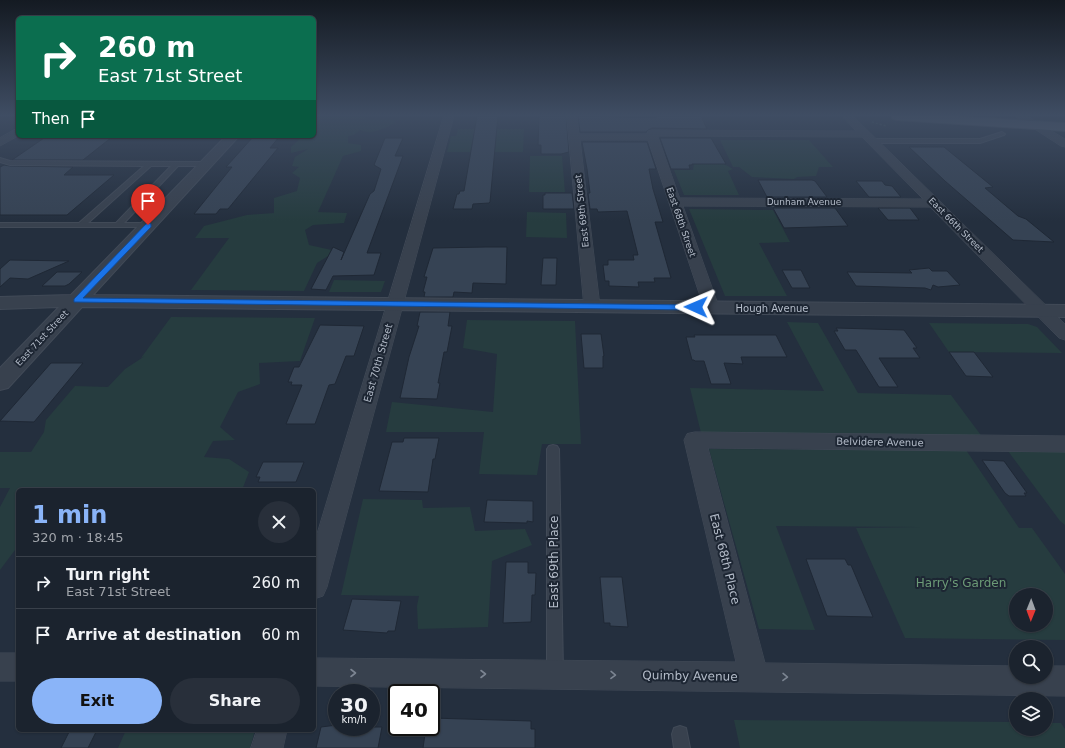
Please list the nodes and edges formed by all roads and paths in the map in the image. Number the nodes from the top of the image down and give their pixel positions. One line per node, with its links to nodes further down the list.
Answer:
1 (219, 151): 9 (street, East 71st Street)
2 (439, 151): 19 (street, East 70th Street)
3 (575, 151): 20 (street, East 69th Street)
4 (657, 151): 11 (street, East 68th Street)
5 (881, 151): 12 (street, East 66th Street)
6 (3, 161): 7 (lane); 10 (lane)
7 (149, 164): 8 (lane); 14 (lane)
8 (176, 164): 9 (lane); 15 (lane)
9 (206, 164): 16 (street, East 71st Street)
10 (0, 166)
11 (674, 202): 12 (street, Dunham Avenue); 21 (street, East 68th Street)
12 (934, 203): 22 (street, East 66th Street)
13 (0, 225): 14 (lane)
14 (81, 225): 15 (lane)
15 (118, 225): 16 (lane)
16 (148, 225): 17 (street, East 71st Street)
17 (77, 301): 18 (street, Hough Avenue); 19 (street, Hough Avenue); 25 (street, East 71st Street)
18 (0, 303)
19 (395, 304): 20 (street, Hough Avenue); 29 (street, East 70th Street)
20 (592, 306): 21 (street, Hough Avenue)
21 (711, 308): 22 (street, Hough Avenue)
22 (1041, 310): 23 (street, Hough Avenue); 24 (street, East 66th Street)
23 (1065, 310)
24 (1065, 334)
25 (0, 382)
26 (695, 440): 27 (street, Belvidere Avenue); 34 (street, East 68th Place)
27 (1065, 444)
28 (553, 449): 33 (lane, East 69th Place)
29 (316, 580)
30 (0, 667): 31 (street)
31 (16, 667)
32 (316, 672): 33 (street, Quimby Avenue, one-way to 33)
33 (555, 674): 34 (street, Quimby Avenue, one-way to 34)
34 (754, 677): 35 (street, Quimby Avenue, one-way to 35)
35 (1065, 682)
36 (271, 732): 37 (street)
37 (267, 748)

